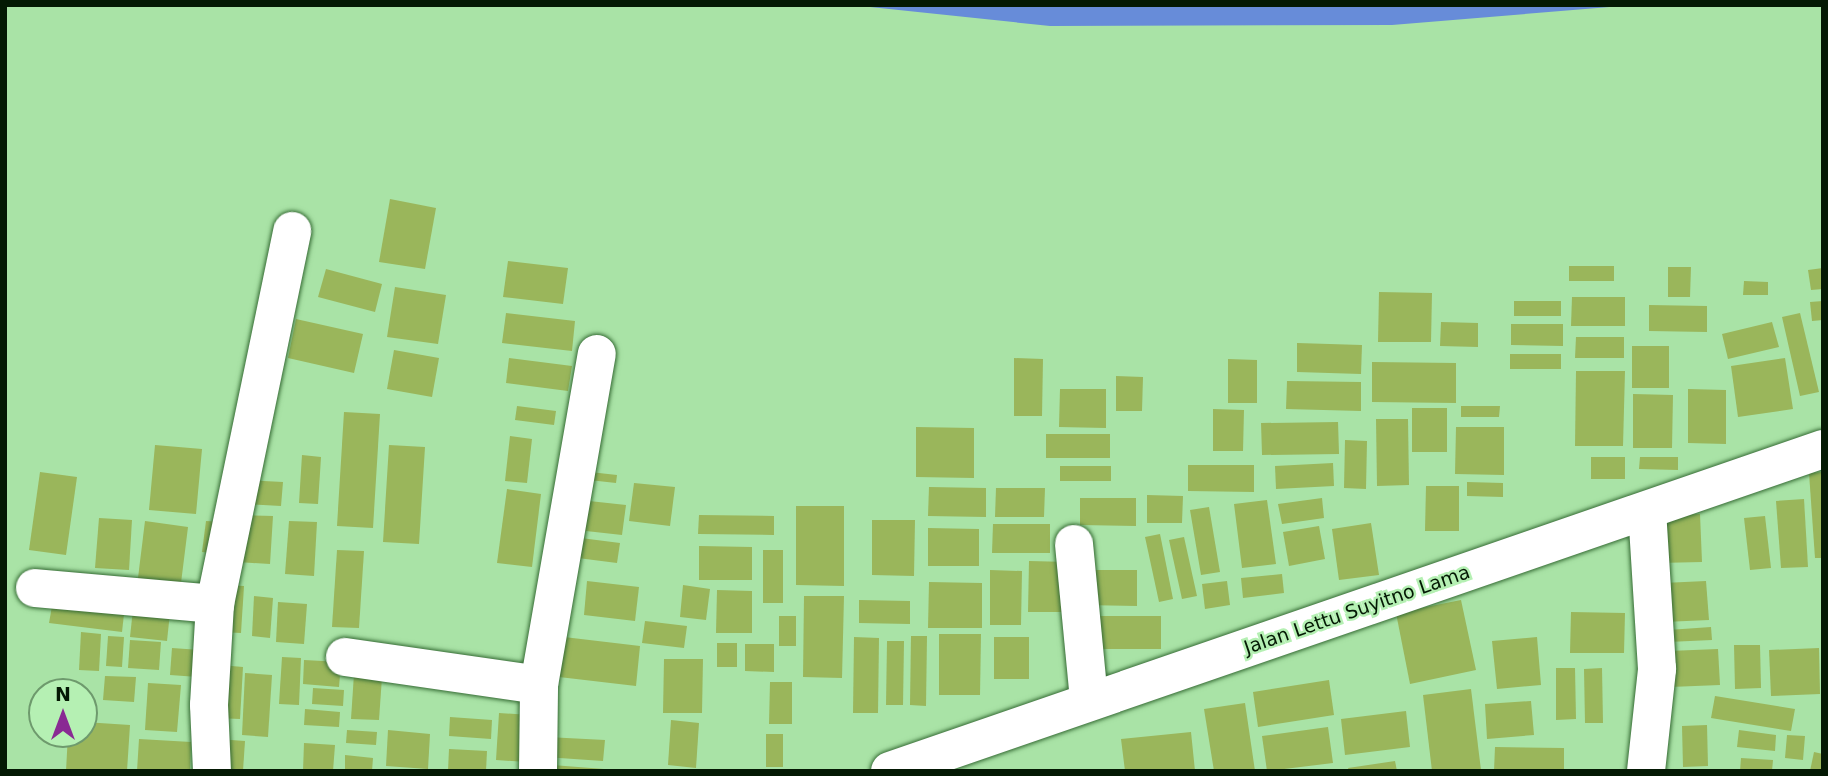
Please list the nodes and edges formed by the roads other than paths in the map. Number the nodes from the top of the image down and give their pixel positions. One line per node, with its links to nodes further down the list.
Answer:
1 (292, 231): 7 (street)
2 (597, 354): 9 (street)
3 (1823, 449): 4 (street, Jalan Lettu Suyitno Lama)
4 (1647, 511): 10 (street, Jalan Lettu Suyitno Lama); 14 (street)
5 (1074, 544): 10 (street)
6 (35, 588): 7 (street)
7 (215, 604): 11 (street)
8 (345, 657): 9 (street)
9 (539, 685): 12 (street)
10 (1089, 701): 13 (street, Jalan Lettu Suyitno Lama)
11 (212, 771)
12 (538, 771)
13 (890, 771)
14 (1646, 771)

